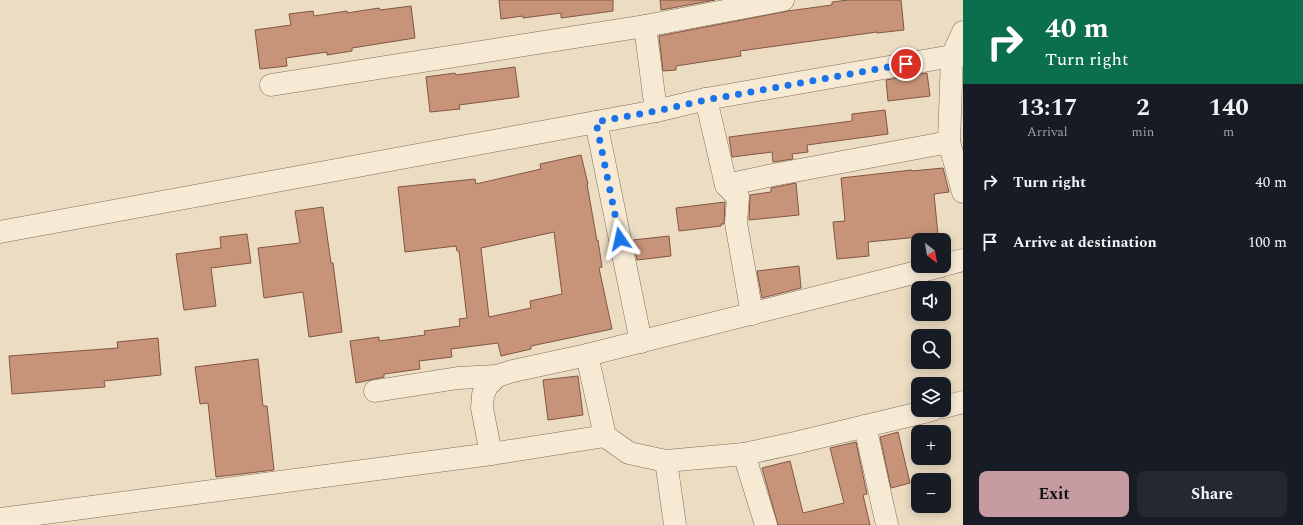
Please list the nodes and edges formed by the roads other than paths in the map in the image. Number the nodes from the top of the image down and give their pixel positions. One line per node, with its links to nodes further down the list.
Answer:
1 (784, 0): 2 (street)
2 (645, 26): 5 (street); 7 (street)
3 (963, 32): 4 (street)
4 (957, 55): 6 (street); 9 (street)
5 (271, 85)
6 (706, 100): 7 (street); 10 (street)
7 (656, 111): 8 (street)
8 (596, 122): 12 (street); 17 (street)
9 (949, 142): 10 (street); 11 (street)
10 (726, 185): 16 (street)
11 (963, 192)
12 (0, 232)
13 (963, 260): 14 (street)
14 (951, 263)
15 (913, 273): 16 (street)
16 (752, 314): 17 (street)
17 (641, 342): 18 (street)
18 (586, 355): 19 (street); 25 (street)
19 (497, 376): 20 (street); 26 (street)
20 (375, 391)
21 (963, 402): 22 (street)
22 (951, 405)
23 (911, 415): 24 (street)
24 (865, 426): 27 (street); 32 (street)
25 (605, 436): 26 (street); 28 (street)
26 (491, 454): 29 (street)
27 (744, 454): 28 (street); 31 (street)
28 (666, 461): 30 (street)
29 (0, 519)
30 (675, 525)
31 (766, 525)
32 (887, 525)

